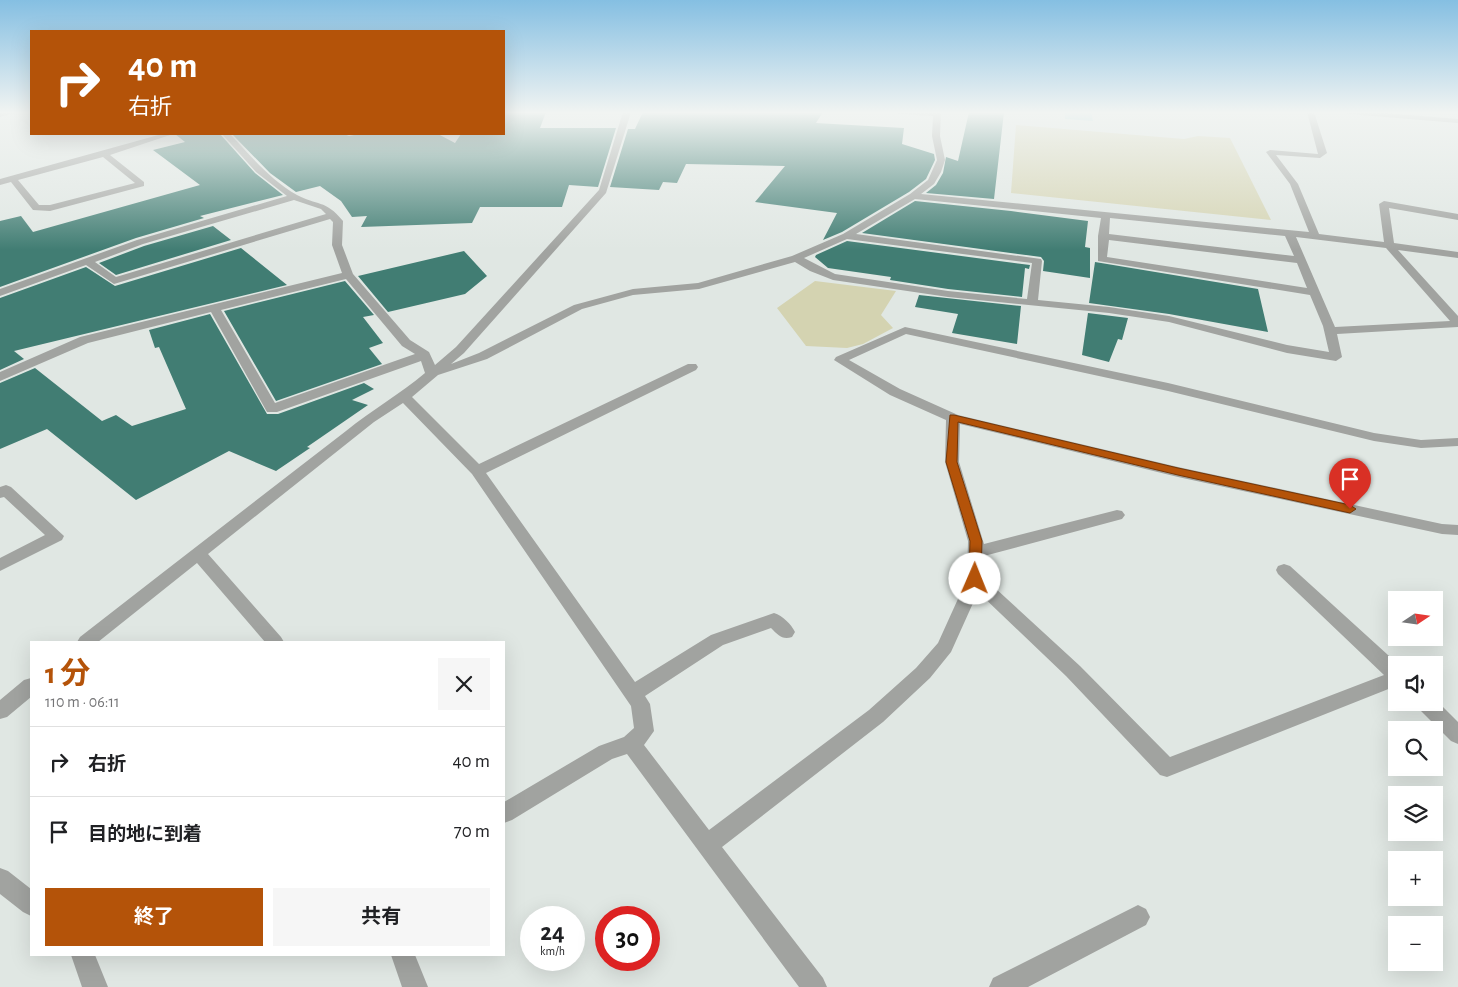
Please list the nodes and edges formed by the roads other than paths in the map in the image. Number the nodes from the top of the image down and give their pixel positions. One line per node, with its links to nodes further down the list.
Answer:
1 (89, 158): 7 (street)
2 (109, 158): 7 (street)
3 (248, 158): 10 (street)
4 (613, 158): 32 (street)
5 (941, 158): 9 (street)
6 (1275, 158): 17 (street)
7 (13, 179): 8 (street)
8 (0, 182)
9 (913, 196): 12 (street); 15 (street)
10 (294, 197): 11 (street); 22 (street)
11 (333, 215): 22 (street); 23 (street)
12 (1106, 215): 14 (street); 16 (street)
13 (1458, 218): 18 (street)
14 (1289, 233): 17 (street); 21 (street)
15 (846, 236): 20 (street); 26 (street)
16 (1104, 236): 21 (street); 24 (street)
17 (1315, 236): 18 (street)
18 (1389, 246): 19 (street); 28 (street)
19 (1458, 255)
20 (796, 258): 26 (street); 32 (street)
21 (1300, 260): 24 (street)
22 (88, 262): 25 (street)
23 (348, 275): 27 (street); 30 (street)
24 (1316, 292): 29 (street)
25 (0, 293)
26 (1032, 304): 29 (street)
27 (214, 308): 30 (street); 33 (street)
28 (1458, 323): 29 (street)
29 (1330, 332)
30 (425, 356): 32 (street)
31 (692, 368): 37 (street)
32 (432, 375): 34 (street)
33 (0, 377)
34 (404, 397): 37 (street); 42 (street)
35 (954, 418): 36 (street); 40 (street); 41 (street)
36 (1458, 442)
37 (476, 471): 52 (street)
38 (0, 492): 43 (street)
39 (1117, 515): 41 (street)
40 (1458, 530)
41 (976, 552): 45 (street)
42 (198, 553): 47 (street); 48 (street)
43 (0, 565)
44 (1284, 570): 49 (street)
45 (975, 579): 50 (street); 58 (street)
46 (786, 632): 52 (street)
47 (87, 641)
48 (274, 641)
49 (1388, 668)
50 (1388, 679)
51 (30, 687): 53 (street)
52 (632, 694): 56 (street)
53 (0, 711)
54 (1434, 711): 55 (street)
55 (1458, 735)
56 (631, 744): 57 (street); 58 (street)
57 (505, 811)
58 (708, 844): 66 (street)
59 (0, 879): 60 (street)
60 (30, 903)
61 (1138, 917): 67 (street)
62 (83, 956): 64 (street)
63 (403, 956): 65 (street)
64 (95, 987)
65 (415, 987)
66 (814, 987)
67 (1002, 987)

